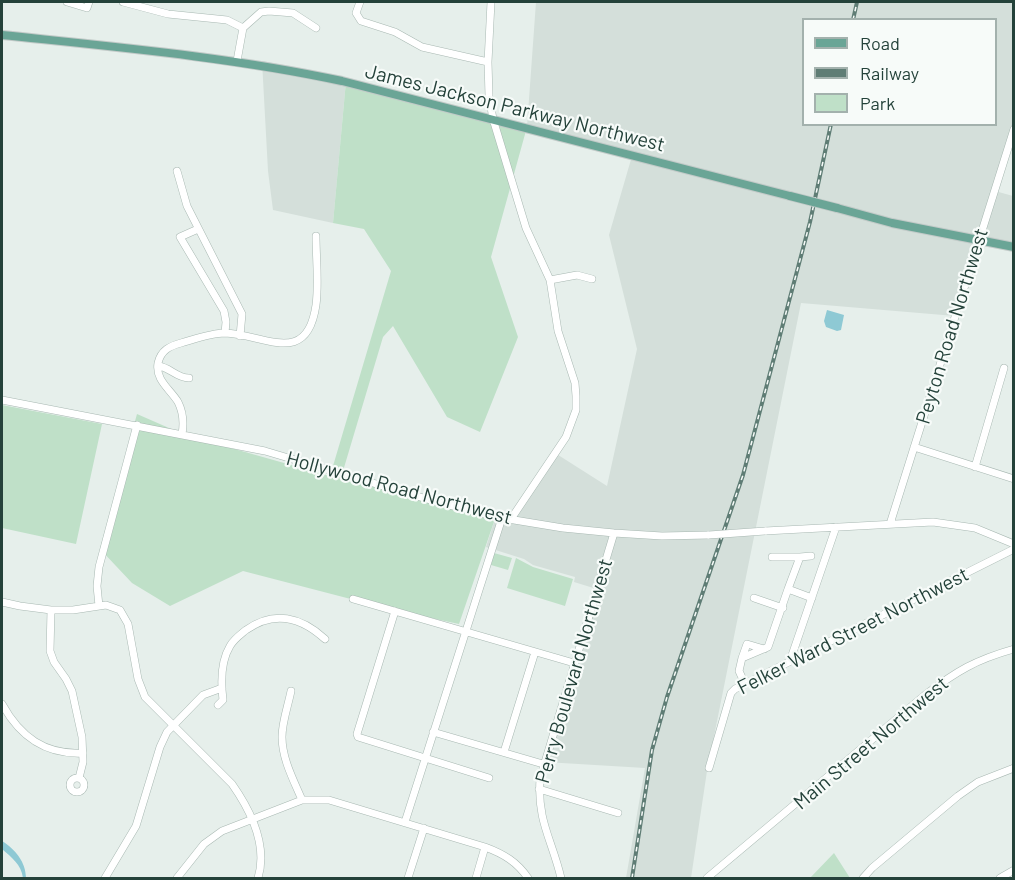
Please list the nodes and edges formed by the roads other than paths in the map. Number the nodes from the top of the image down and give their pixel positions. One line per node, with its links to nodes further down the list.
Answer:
1 (67, 2): 2 (street)
2 (89, 2)
3 (123, 2): 6 (street)
4 (360, 2): 10 (street)
5 (491, 2): 10 (street)
6 (243, 28): 7 (street); 9 (street)
7 (316, 28)
8 (2, 35): 9 (main road, James Jackson Parkway Northwest)
9 (237, 61): 11 (main road, James Jackson Parkway Northwest)
10 (488, 62): 11 (street)
11 (493, 120): 16 (main road, James Jackson Parkway Northwest, bridge); 19 (street)
12 (1014, 129): 16 (street, Peyton Road Northwest)
13 (177, 171): 14 (street)
14 (198, 229): 20 (street); 21 (street)
15 (316, 236): 21 (street)
16 (978, 241): 17 (main road, James Jackson Parkway Northwest); 28 (street, Peyton Road Northwest)
17 (1014, 247)
18 (592, 279): 19 (street)
19 (550, 280): 32 (street)
20 (225, 333): 21 (street); 22 (street)
21 (240, 336)
22 (158, 366): 24 (street); 27 (street)
23 (1004, 368): 29 (street)
24 (189, 378)
25 (2, 399): 26 (street, Hollywood Road Northwest)
26 (136, 425): 27 (street, Hollywood Road Northwest); 46 (street)
27 (182, 434): 31 (street, Hollywood Road Northwest)
28 (914, 447): 29 (street); 33 (street, Peyton Road Northwest)
29 (975, 467): 30 (street)
30 (1014, 479)
31 (502, 518): 32 (street, Hollywood Road Northwest); 50 (street)
32 (510, 519): 35 (street, Hollywood Road Northwest)
33 (890, 524): 34 (street, Hollywood Road Northwest); 36 (street, Hollywood Road Northwest)
34 (836, 528): 35 (street, Hollywood Road Northwest, bridge); 43 (street)
35 (614, 533): 57 (street, Perry Boulevard Northwest)
36 (1014, 544)
37 (1014, 549): 56 (street, Felker Ward Street Northwest)
38 (811, 556): 40 (street)
39 (772, 557): 40 (street)
40 (800, 557): 41 (street)
41 (788, 589): 43 (street); 47 (street)
42 (754, 598): 47 (street)
43 (812, 598): 56 (street)
44 (353, 599): 49 (street)
45 (2, 602): 48 (street)
46 (99, 606): 48 (street); 63 (street)
47 (783, 608): 52 (street)
48 (51, 610): 66 (street)
49 (395, 611): 50 (street); 67 (street)
50 (465, 630): 54 (street); 64 (street)
51 (325, 639): 59 (street)
52 (764, 649): 55 (street); 55 (street)
53 (1014, 649): 88 (street, Main Street Northwest)
54 (535, 652): 57 (street); 65 (street)
55 (742, 658): 58 (street)
56 (790, 661): 58 (street, Felker Ward Street Northwest)
57 (574, 663): 68 (street, Perry Boulevard Northwest)
58 (745, 684): 69 (street, Felker Ward Street Northwest)
59 (222, 688): 62 (street); 63 (street)
60 (291, 690): 74 (street)
61 (2, 704): 66 (street)
62 (218, 705)
63 (173, 726): 76 (street); 81 (street)
64 (433, 732): 65 (street); 67 (street)
65 (504, 752): 68 (street)
66 (84, 753): 71 (street)
67 (424, 758): 72 (street); 77 (street)
68 (543, 764): 73 (street, Perry Boulevard Northwest)
69 (709, 768)
70 (1014, 768): 89 (street)
71 (79, 778)
72 (489, 778)
73 (539, 789): 75 (street); 87 (street, Perry Boulevard Northwest)
74 (302, 800): 76 (street); 77 (street)
75 (618, 813)
76 (251, 819): 82 (street); 83 (street)
77 (405, 822): 78 (street)
78 (424, 828): 79 (street); 84 (street)
79 (485, 847): 85 (street); 86 (street)
80 (1014, 870): 90 (street)
81 (105, 879)
82 (177, 879)
83 (258, 879)
84 (408, 879)
85 (476, 879)
86 (528, 879)
87 (561, 879)
88 (707, 879)
89 (863, 879)
90 (1000, 879)

